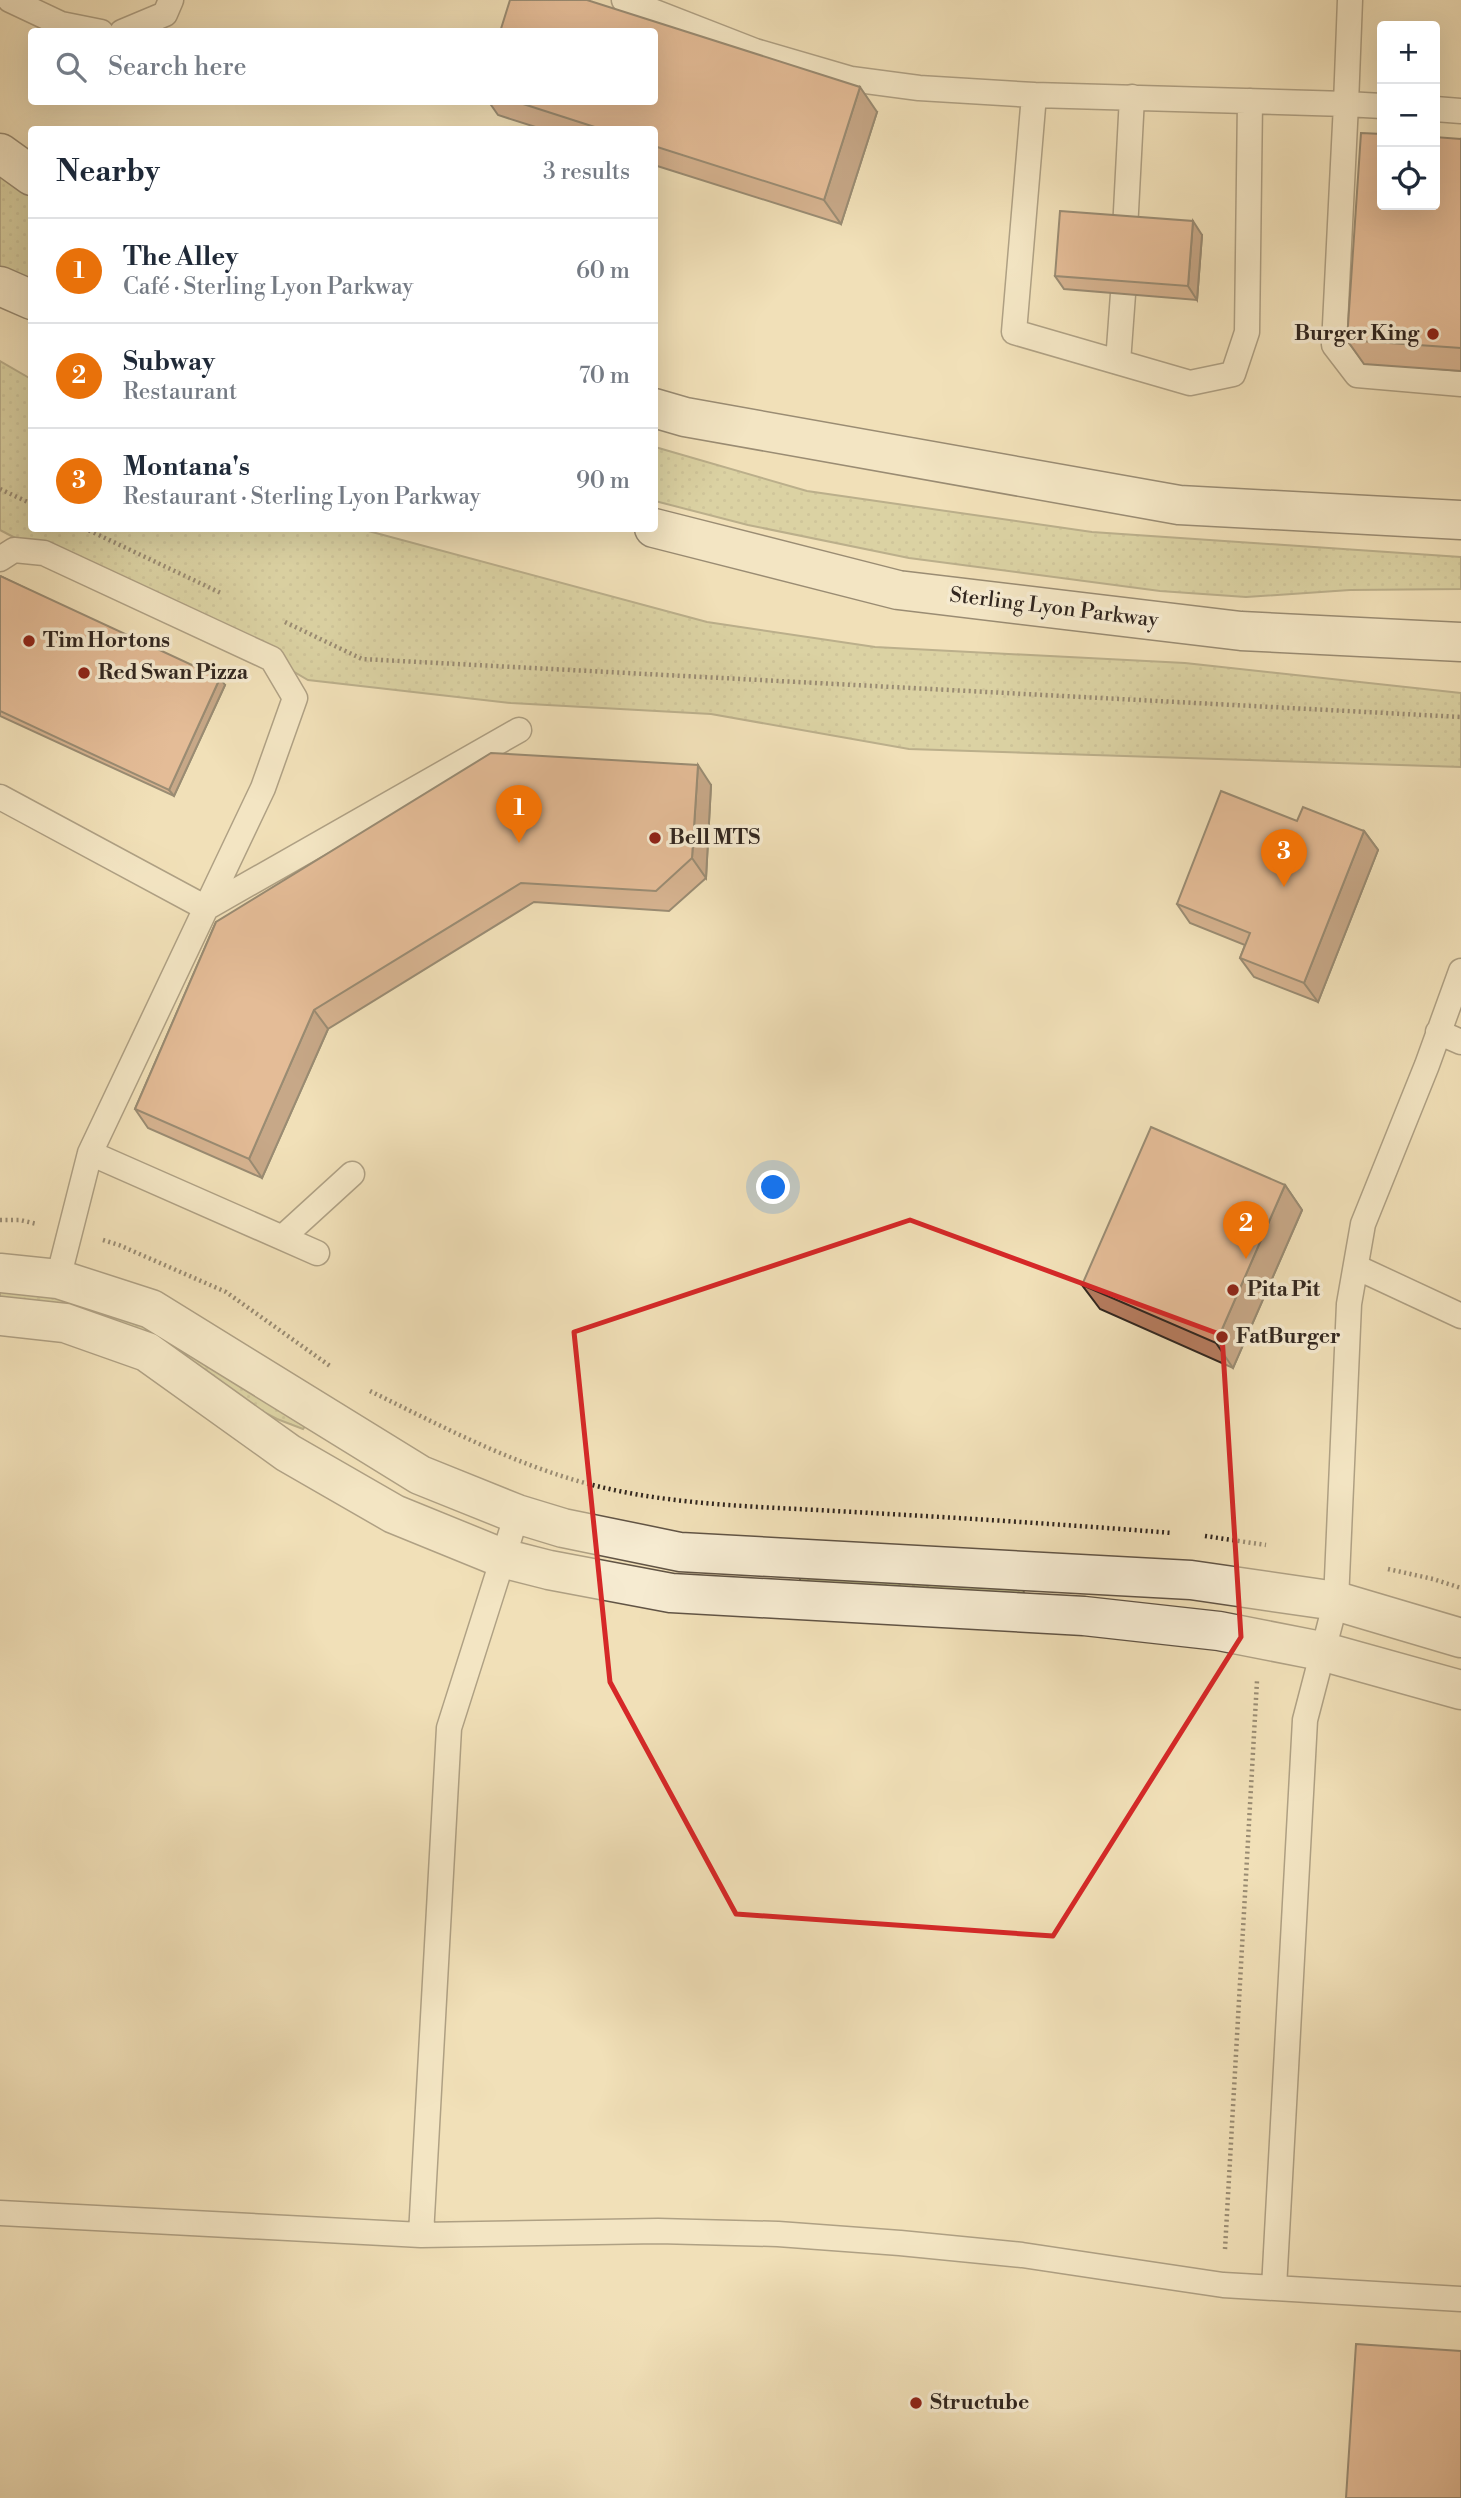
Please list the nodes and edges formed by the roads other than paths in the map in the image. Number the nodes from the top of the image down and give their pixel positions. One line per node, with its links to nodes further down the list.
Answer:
1 (10, 0): 5 (lane)
2 (171, 0): 6 (lane)
3 (624, 0): 7 (lane)
4 (1350, 0): 10 (lane)
5 (81, 28)
6 (132, 28)
7 (1034, 95): 8 (lane); 22 (lane)
8 (1132, 97): 9 (lane); 18 (lane)
9 (1250, 101): 10 (lane); 22 (lane)
10 (1346, 104): 11 (lane); 23 (lane)
11 (1377, 106)
12 (1440, 109): 13 (lane)
13 (1461, 111)
14 (0, 153): 16 (street)
15 (0, 173): 17 (street)
16 (28, 173)
17 (28, 187)
18 (1125, 230)
19 (0, 286): 21 (street)
20 (1123, 294): 22 (lane)
21 (28, 298)
22 (1118, 362)
23 (1461, 384)
24 (658, 409): 25 (street)
25 (1461, 520)
26 (658, 529): 28 (street, Sterling Lyon Parkway)
27 (0, 559): 31 (lane)
28 (1461, 642)
29 (519, 730): 31 (lane)
30 (0, 797): 31 (lane)
31 (206, 908): 34 (lane)
32 (1461, 971): 33 (lane)
33 (1450, 1037): 38 (lane)
34 (90, 1153): 36 (lane); 40 (lane)
35 (352, 1174): 36 (lane)
36 (283, 1237): 37 (lane)
37 (317, 1253)
38 (1356, 1268): 42 (lane); 45 (lane)
39 (0, 1273): 40 (street)
40 (58, 1279): 43 (street)
41 (0, 1316): 44 (street)
42 (1461, 1316)
43 (516, 1514): 44 (lane); 45 (street)
44 (502, 1558): 47 (street); 50 (lane)
45 (1335, 1601): 46 (street); 47 (lane)
46 (1461, 1638)
47 (1321, 1651): 48 (street); 51 (lane)
48 (1461, 1690)
49 (0, 2213): 50 (lane)
50 (421, 2235): 51 (lane)
51 (1275, 2288): 52 (lane)
52 (1461, 2299)

